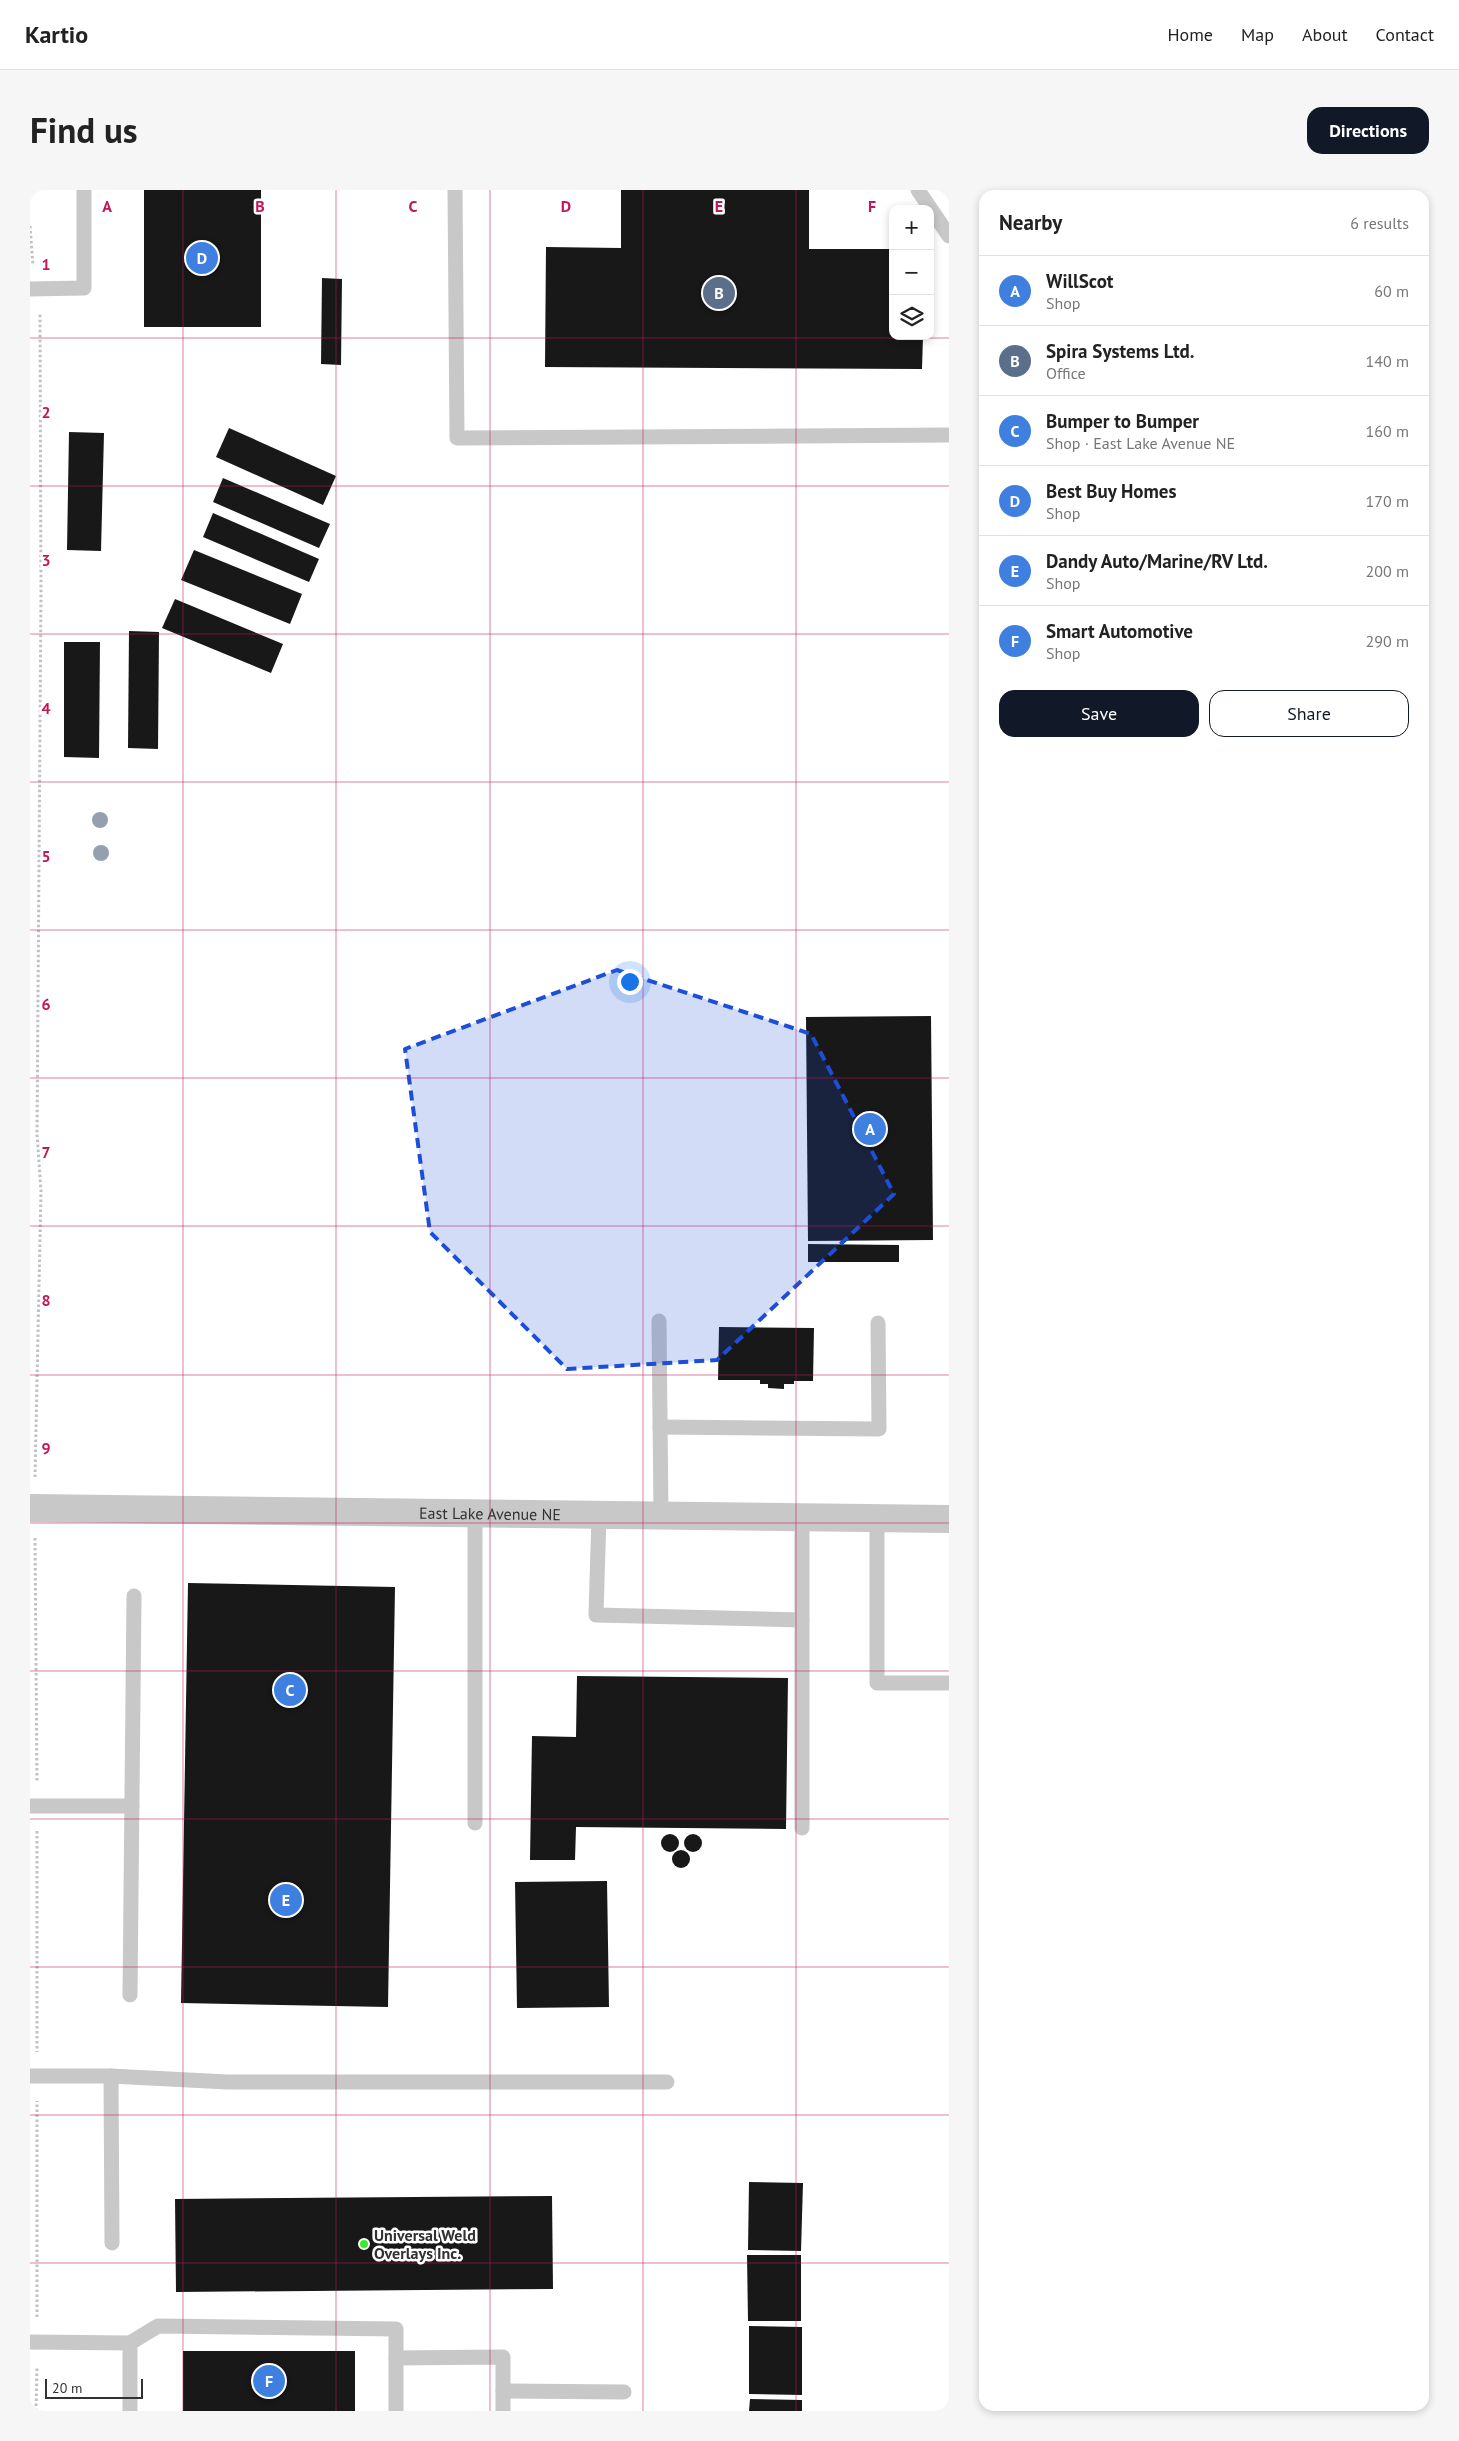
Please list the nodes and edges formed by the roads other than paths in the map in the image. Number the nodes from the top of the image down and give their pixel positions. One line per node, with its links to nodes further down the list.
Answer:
1 (84, 190): 5 (lane)
2 (456, 190): 6 (lane)
3 (918, 190): 4 (lane)
4 (949, 236)
5 (33, 289)
6 (949, 434)
7 (659, 1321): 9 (lane)
8 (878, 1323): 9 (lane)
9 (660, 1427): 13 (lane)
10 (32, 1508): 11 (street, East Lake Avenue NE)
11 (475, 1513): 12 (street, East Lake Avenue NE); 22 (lane)
12 (599, 1515): 13 (street, East Lake Avenue NE); 18 (lane)
13 (661, 1516): 14 (street, East Lake Avenue NE)
14 (802, 1518): 15 (street, East Lake Avenue NE); 18 (lane)
15 (877, 1518): 16 (street, East Lake Avenue NE); 19 (lane)
16 (949, 1519)
17 (134, 1596): 21 (lane)
18 (802, 1620): 23 (lane)
19 (949, 1683)
20 (34, 1806): 21 (lane)
21 (132, 1806): 24 (lane)
22 (475, 1823)
23 (802, 1828)
24 (130, 1995)
25 (34, 2076): 26 (lane)
26 (111, 2076): 27 (lane); 28 (lane)
27 (668, 2082)
28 (112, 2242)
29 (33, 2342): 30 (lane)
30 (130, 2343): 31 (lane); 34 (lane)
31 (396, 2358): 32 (lane); 35 (lane)
32 (503, 2391): 33 (lane); 36 (lane)
33 (624, 2392)
34 (130, 2411)
35 (396, 2411)
36 (503, 2411)

